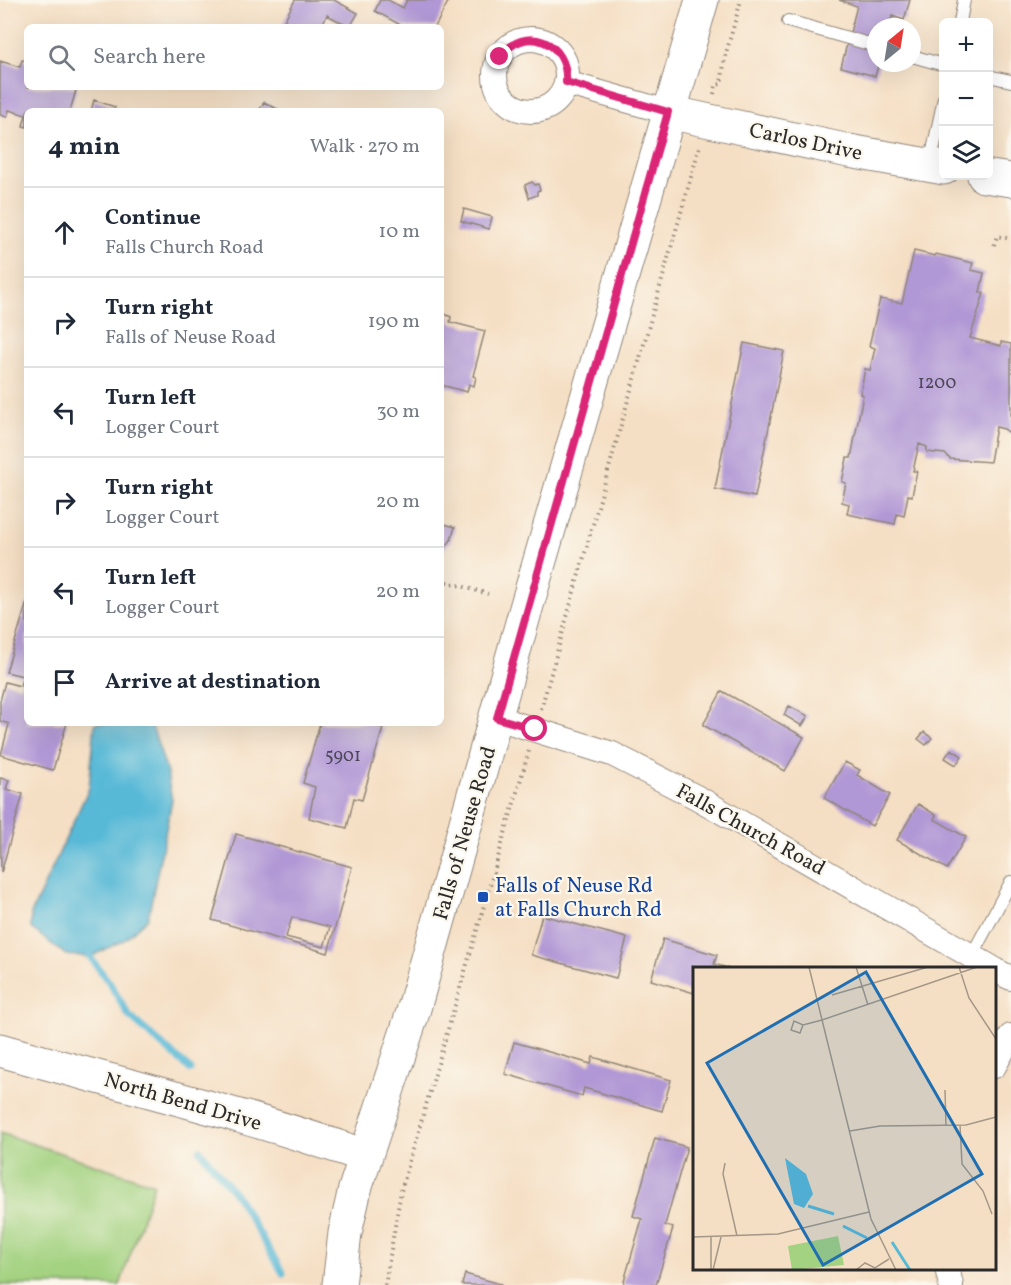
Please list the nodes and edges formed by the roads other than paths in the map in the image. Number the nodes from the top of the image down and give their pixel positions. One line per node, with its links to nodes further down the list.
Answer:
1 (702, 0): 11 (main road, Falls of Neuse Road)
2 (964, 0): 3 (lane)
3 (961, 18)
4 (788, 21): 5 (lane)
5 (867, 43)
6 (921, 59): 7 (lane)
7 (939, 64)
8 (993, 77): 9 (lane)
9 (1011, 81)
10 (566, 82): 11 (street)
11 (668, 112): 13 (main road, Carlos Drive); 16 (main road, Falls of Neuse Road)
12 (941, 126): 13 (lane)
13 (937, 167)
14 (993, 177): 15 (main road)
15 (1011, 180)
16 (497, 718): 18 (street, Falls Church Road); 25 (main road, Falls of Neuse Road)
17 (1011, 882): 18 (lane)
18 (971, 957): 19 (street, Falls Church Road)
19 (990, 967)
20 (996, 970): 21 (street, Falls Church Road)
21 (1011, 978)
22 (1011, 1036): 24 (street)
23 (0, 1050): 25 (main road, North Bend Drive)
24 (996, 1062)
25 (365, 1156): 27 (main road, Falls of Neuse Road)
26 (947, 1270): 28 (street)
27 (339, 1285)
28 (951, 1285)

